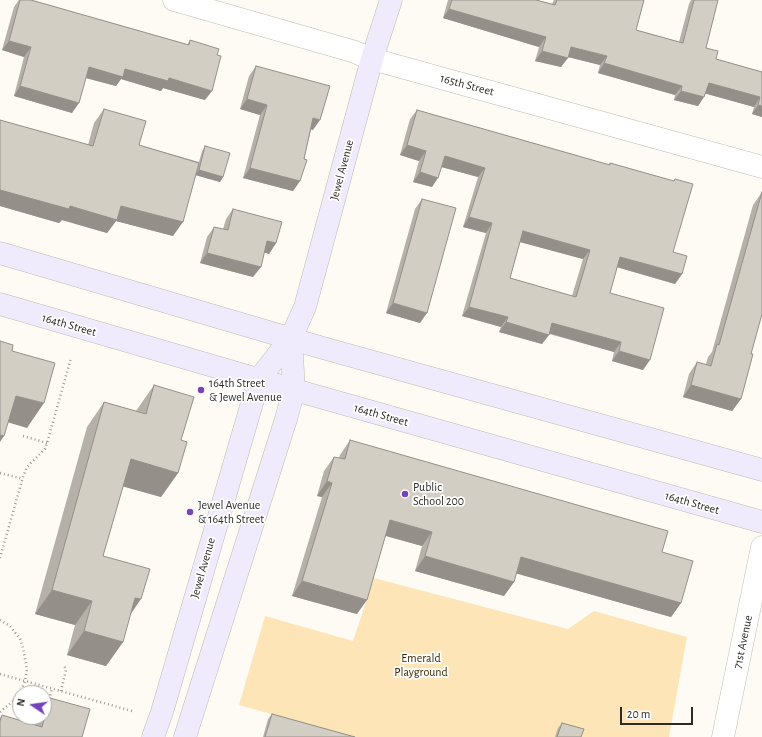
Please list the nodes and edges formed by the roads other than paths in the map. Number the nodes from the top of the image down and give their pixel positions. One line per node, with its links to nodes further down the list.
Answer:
1 (174, 0): 3 (street, 165th Street)
2 (391, 0): 3 (street, Jewel Avenue)
3 (372, 59): 4 (street, 165th Street); 7 (street, Jewel Avenue)
4 (762, 166)
5 (0, 253): 7 (street)
6 (0, 304): 8 (street, 164th Street)
7 (291, 338): 8 (street, Jewel Avenue); 9 (street, Jewel Avenue); 10 (street)
8 (258, 378): 9 (street, 164th Street); 13 (street, Jewel Avenue)
9 (294, 390): 11 (street, 164th Street); 14 (street, Jewel Avenue)
10 (762, 470)
11 (762, 522)
12 (762, 548): 15 (street, 71st Avenue)
13 (153, 737)
14 (186, 737)
15 (723, 737)

